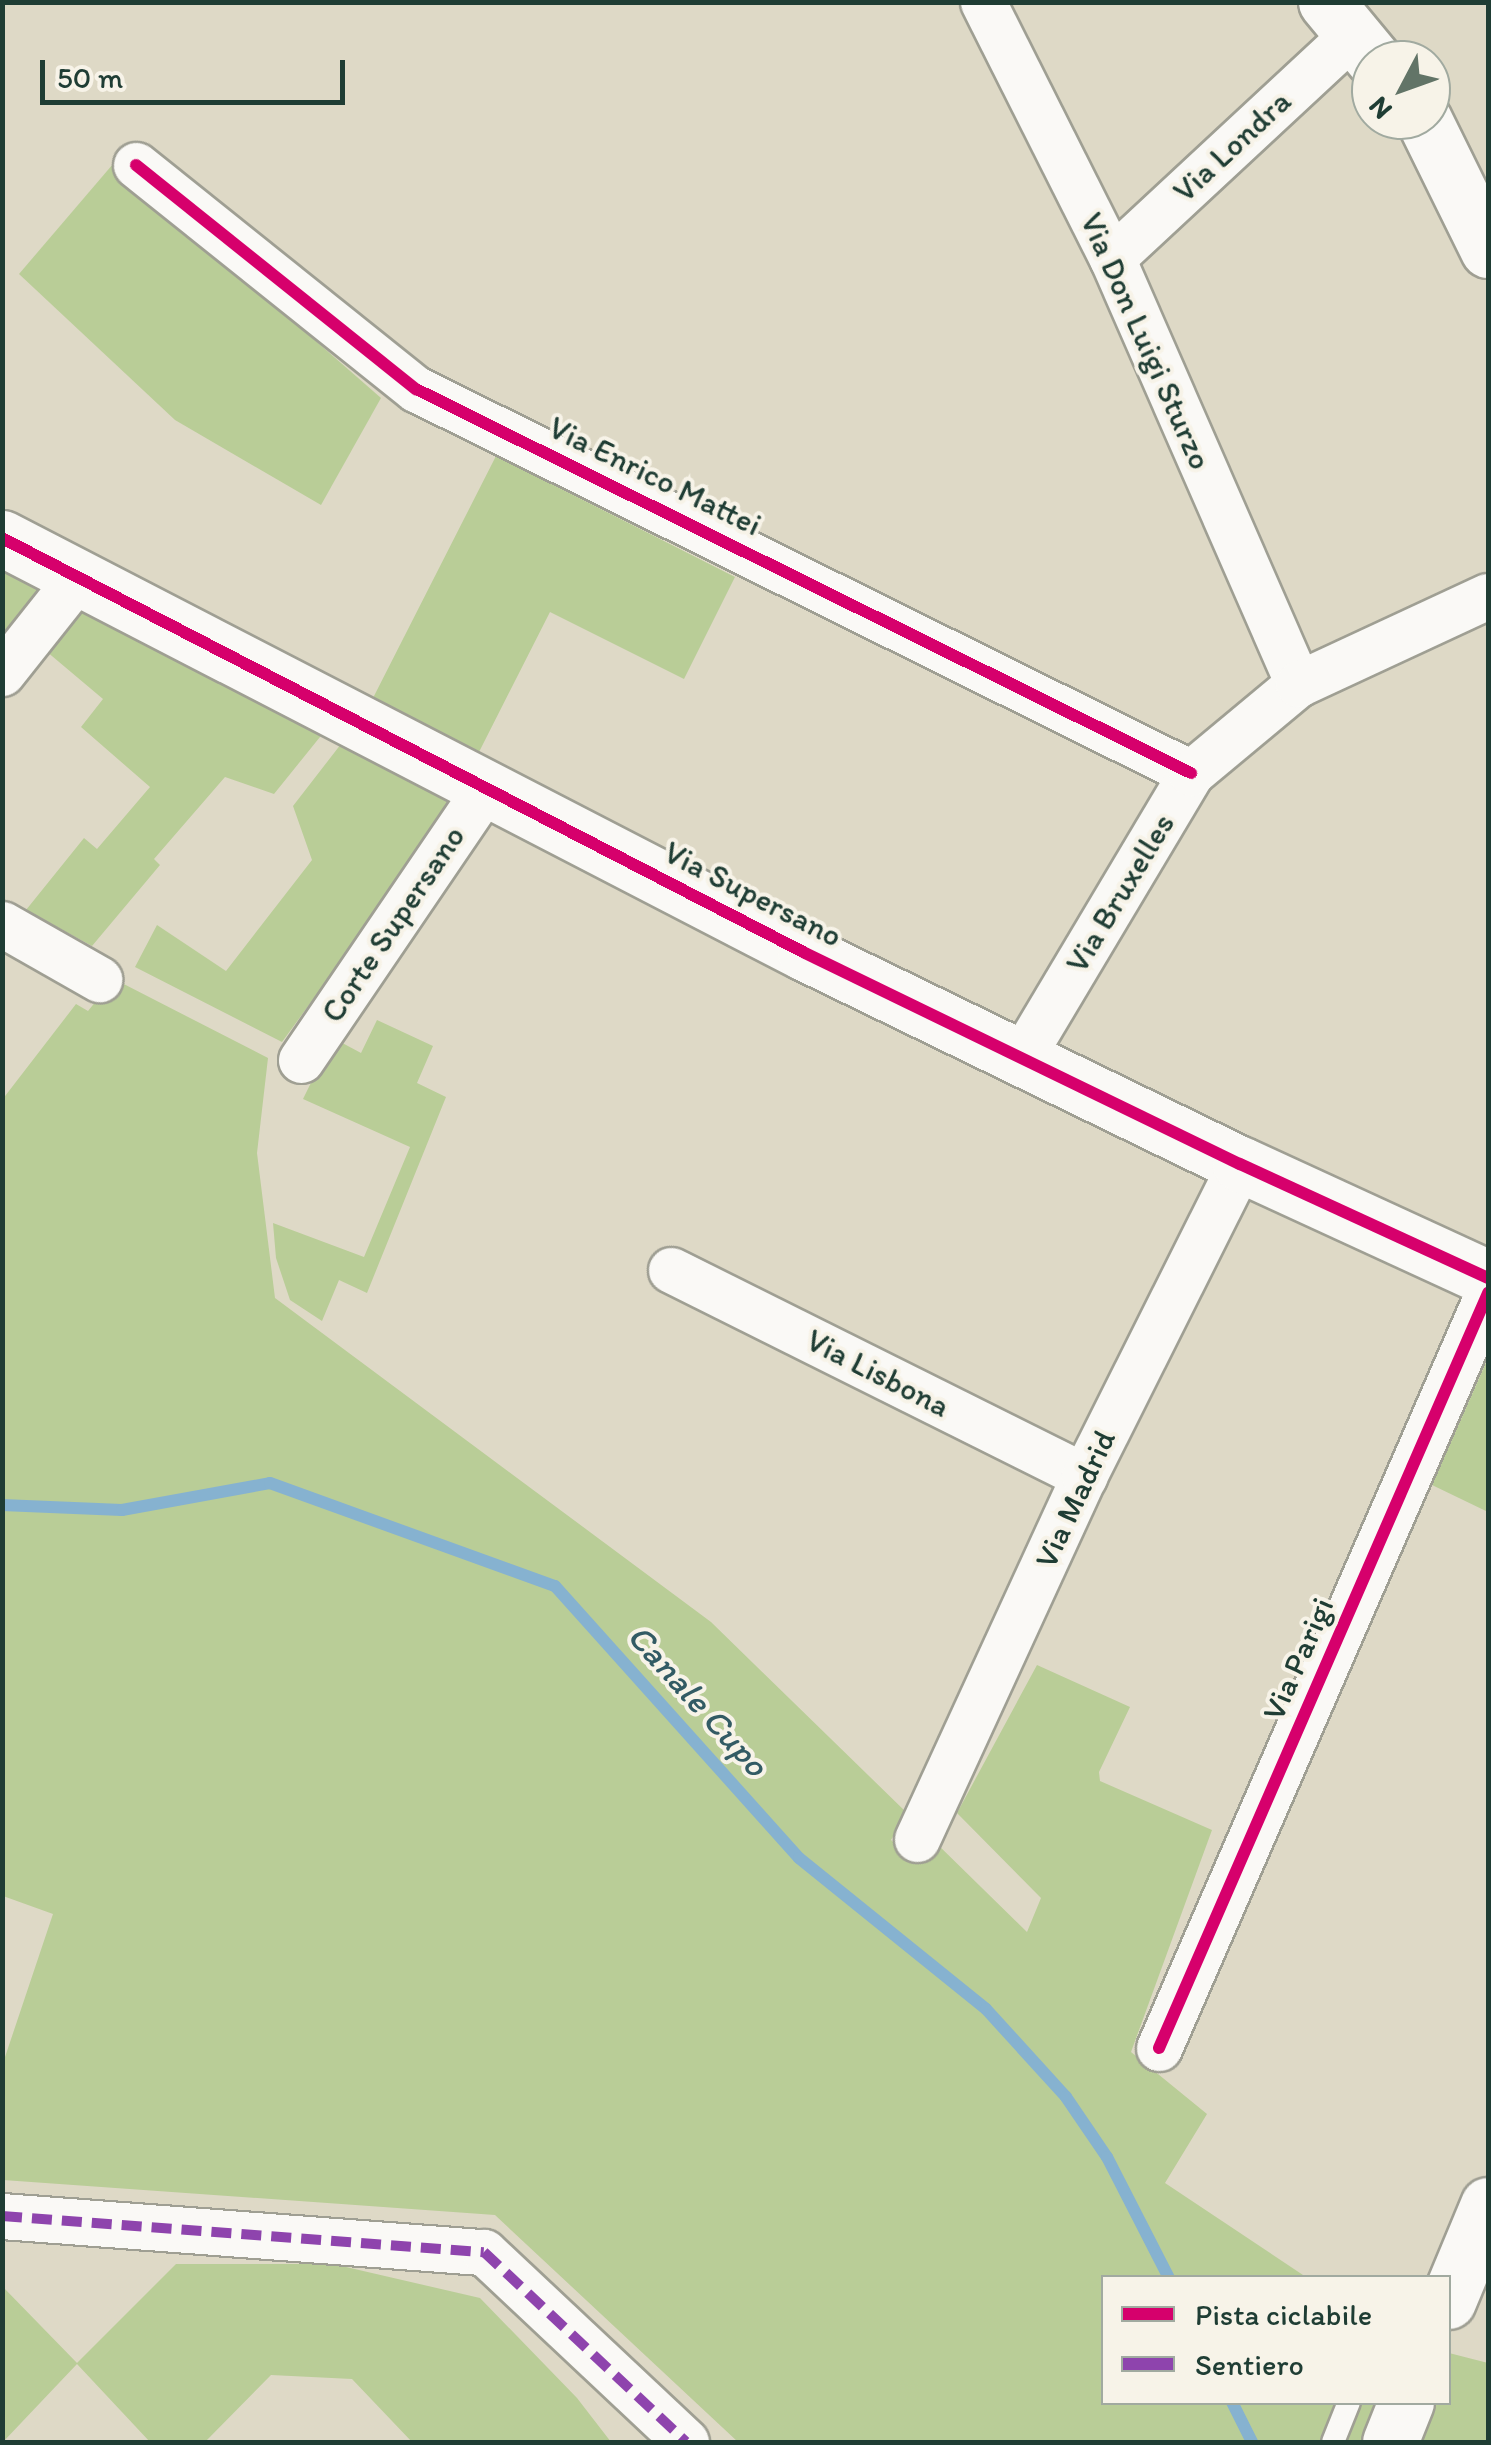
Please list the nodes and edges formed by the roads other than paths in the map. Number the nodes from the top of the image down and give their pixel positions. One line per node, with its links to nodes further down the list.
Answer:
1 (983, 2): 6 (street, Via Don Luigi Sturzo)
2 (1351, 32): 6 (street, Via Londra)
3 (1434, 140): 5 (street)
4 (136, 165): 12 (street, Via Enrico Mattei)
5 (1488, 250)
6 (1112, 258): 11 (street, Via Don Luigi Sturzo)
7 (2, 538): 8 (street, Via Supersano)
8 (78, 577): 10 (street); 13 (street, Via Supersano)
9 (1488, 596): 11 (street, Via Bruxelles)
10 (2, 673)
11 (1298, 684): 12 (street, Via Bruxelles)
12 (1191, 772): 16 (street, Via Bruxelles)
13 (486, 789): 16 (street, Via Supersano); 17 (street, Corte Supersano)
14 (2, 924): 15 (street)
15 (99, 979)
16 (1024, 1055): 18 (street, Via Supersano)
17 (302, 1060)
18 (1240, 1164): 20 (street, Via Supersano); 22 (street, Via Madrid)
19 (671, 1270): 22 (street, Via Lisbona)
20 (1488, 1278)
21 (1488, 1293): 24 (street, Via Parigi)
22 (1084, 1476): 23 (street, Via Madrid)
23 (918, 1838)
24 (1158, 2048)
25 (1488, 2205): 27 (street)
26 (2, 2216): 30 (street)
27 (1451, 2293)
28 (1348, 2405): 31 (lane)
29 (1405, 2405): 32 (street)
30 (686, 2442)
31 (1333, 2442)
32 (1390, 2442)

